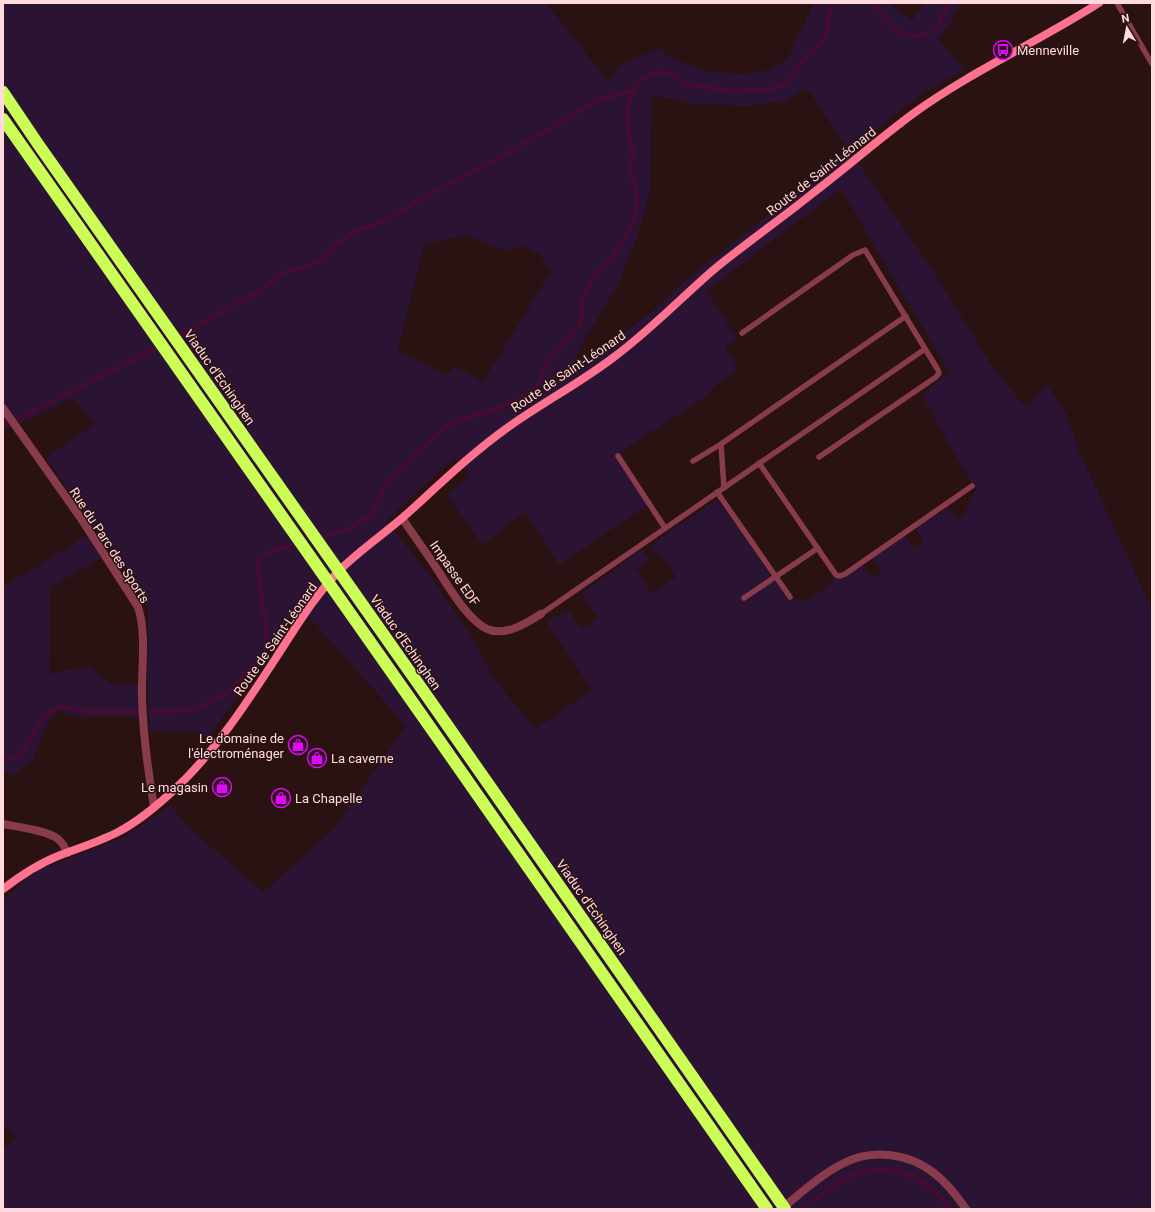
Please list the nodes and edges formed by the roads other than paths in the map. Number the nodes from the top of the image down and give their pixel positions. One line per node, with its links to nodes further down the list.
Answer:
1 (1098, 3): 18 (street, Route de Saint-Léonard)
2 (1117, 3): 3 (lane)
3 (1152, 64)
4 (3, 92): 31 (highway, Viaduc d'Echinghen, bridge)
5 (3, 119): 29 (highway, bridge)
6 (906, 316): 7 (lane); 8 (lane); 10 (lane)
7 (742, 333)
8 (925, 348): 12 (lane); 14 (lane)
9 (5, 411): 25 (street, Rue du Parc des Sports)
10 (721, 444): 13 (lane); 16 (lane)
11 (618, 456): 19 (lane)
12 (819, 457)
13 (694, 461)
14 (759, 463): 16 (lane); 20 (lane)
15 (972, 486): 20 (lane)
16 (724, 488): 17 (lane)
17 (718, 492): 19 (lane); 21 (lane)
18 (402, 518): 24 (street, Impasse EDF); 25 (street, Route de Saint-Léonard)
19 (666, 528): 24 (lane)
20 (818, 548): 21 (lane)
21 (776, 576): 22 (lane); 23 (lane)
22 (790, 597)
23 (744, 598)
24 (541, 614)
25 (154, 807): 27 (street, Route de Saint-Léonard)
26 (3, 824): 27 (street)
27 (67, 852): 28 (street, Route de Saint-Léonard)
28 (3, 889)
29 (767, 1209)
30 (781, 1209): 32 (street)
31 (785, 1209)
32 (966, 1209)

